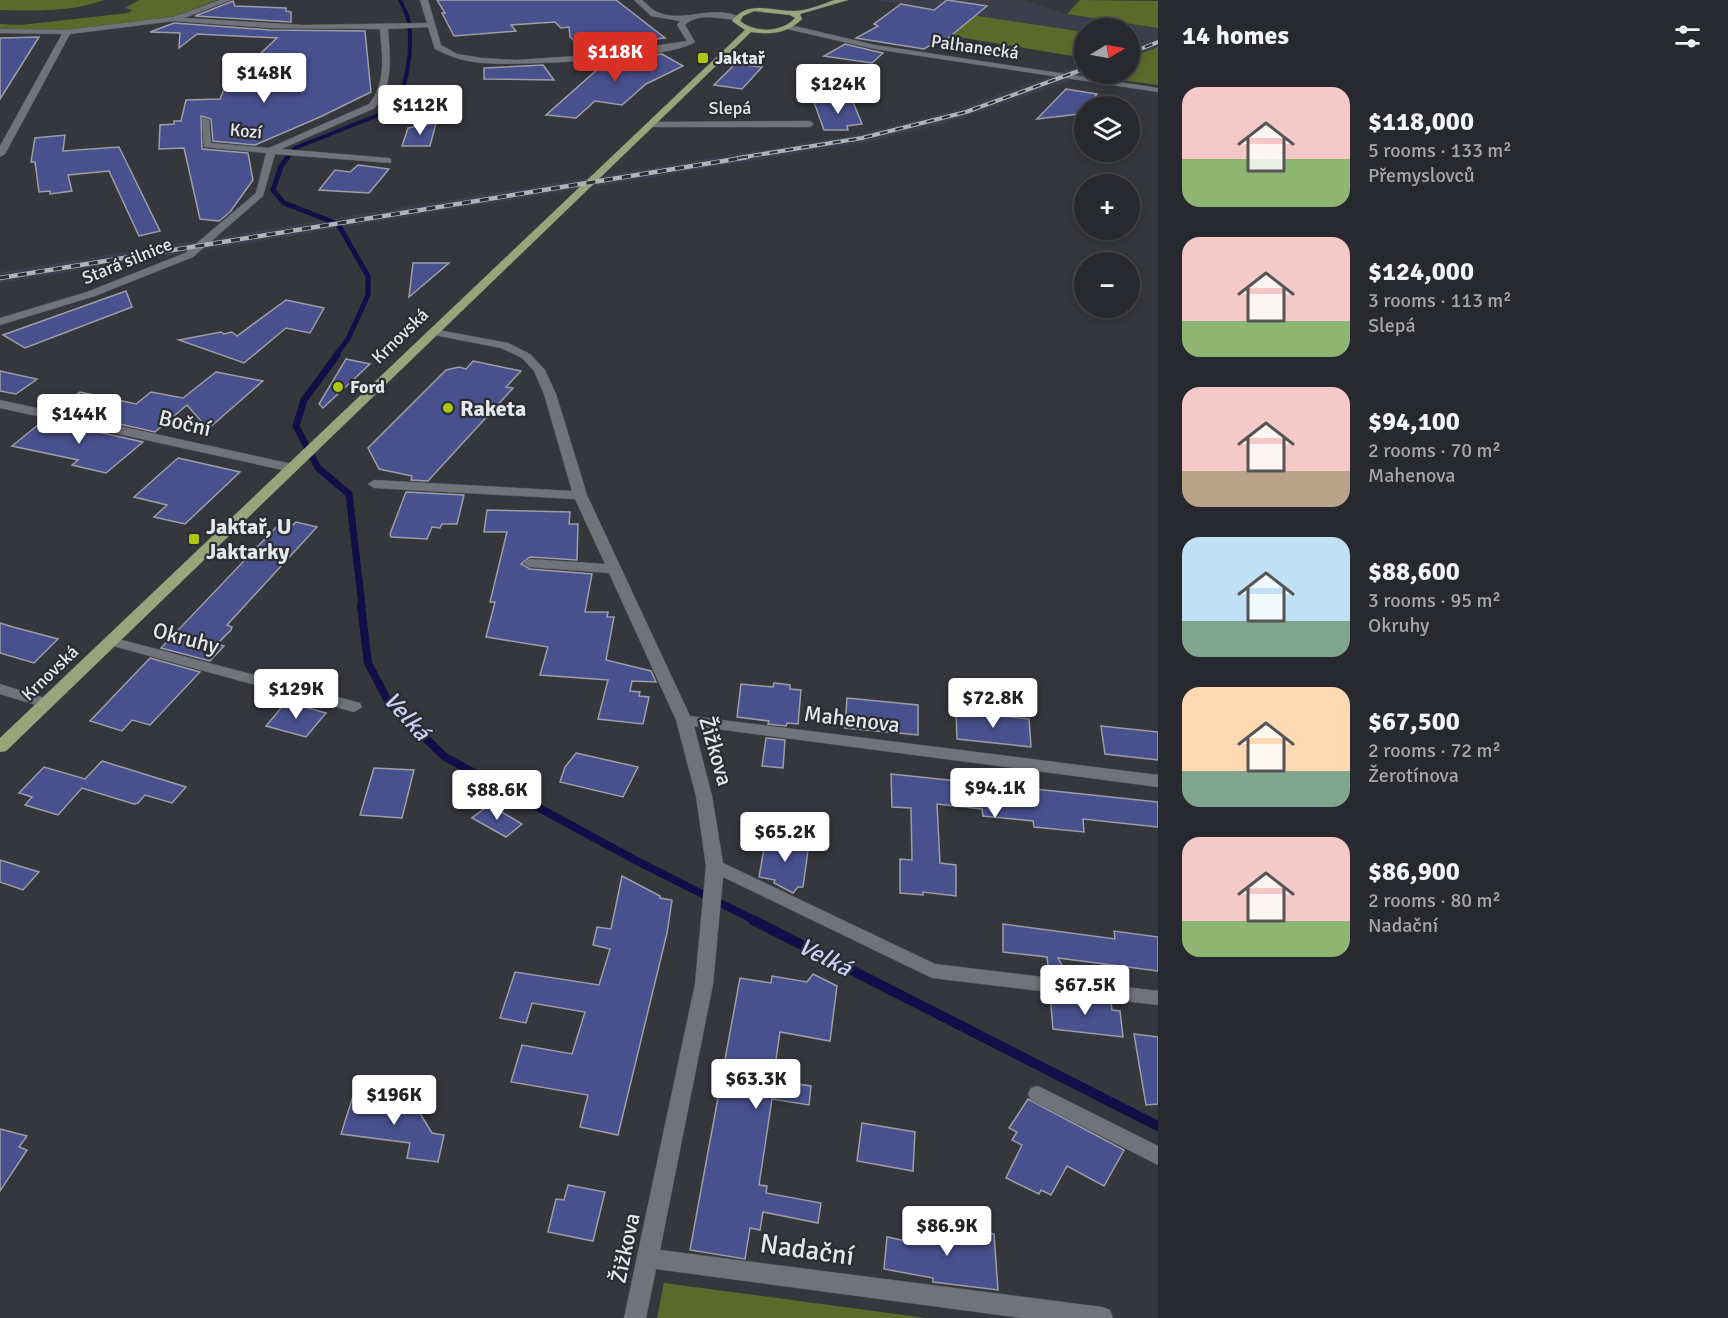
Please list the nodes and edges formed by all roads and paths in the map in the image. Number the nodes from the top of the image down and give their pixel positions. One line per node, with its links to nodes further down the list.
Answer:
1 (227, 0): 8 (street)
2 (424, 0): 10 (street)
3 (638, 0): 9 (street)
4 (844, 0): 6 (main road)
5 (765, 4): 6 (main road); 7 (main road)
6 (792, 13): 12 (main road)
7 (737, 18): 9 (street); 13 (main road)
8 (174, 19): 11 (street); 15 (street)
9 (685, 20): 10 (street)
10 (432, 25): 11 (street)
11 (384, 27): 20 (street)
12 (790, 27): 13 (main road); 16 (street, Palhanecká)
13 (750, 29): 19 (main road, Krnovská)
14 (0, 31): 15 (street)
15 (67, 32): 21 (street)
16 (1158, 90)
17 (205, 120): 20 (street, Kozí)
18 (810, 124): 19 (street, Slepá)
19 (650, 125): 24 (main road, Krnovská)
20 (276, 150): 22 (street); 23 (street, Stará silnice)
21 (0, 154)
22 (387, 161)
23 (0, 322)
24 (433, 332): 26 (main road, Krnovská); 28 (street, Žižkova)
25 (0, 404): 26 (street, Boční)
26 (292, 468): 31 (main road, Krnovská)
27 (374, 484): 28 (street)
28 (580, 495): 30 (street, Žižkova)
29 (530, 563): 30 (street)
30 (614, 569): 35 (street, Žižkova)
31 (111, 641): 33 (main road, Krnovská); 34 (street, Okruhy)
32 (0, 689): 33 (street)
33 (46, 703): 36 (main road, Krnovská)
34 (354, 707)
35 (684, 720): 37 (street, Mahenova); 38 (street, Žižkova)
36 (0, 747)
37 (1158, 781)
38 (715, 871): 39 (street); 42 (street, Žižkova)
39 (1158, 998)
40 (1038, 1094): 41 (street)
41 (1158, 1156)
42 (648, 1258): 43 (street, Žižkova); 44 (street, Nadační)
43 (635, 1318)
44 (1102, 1318)

